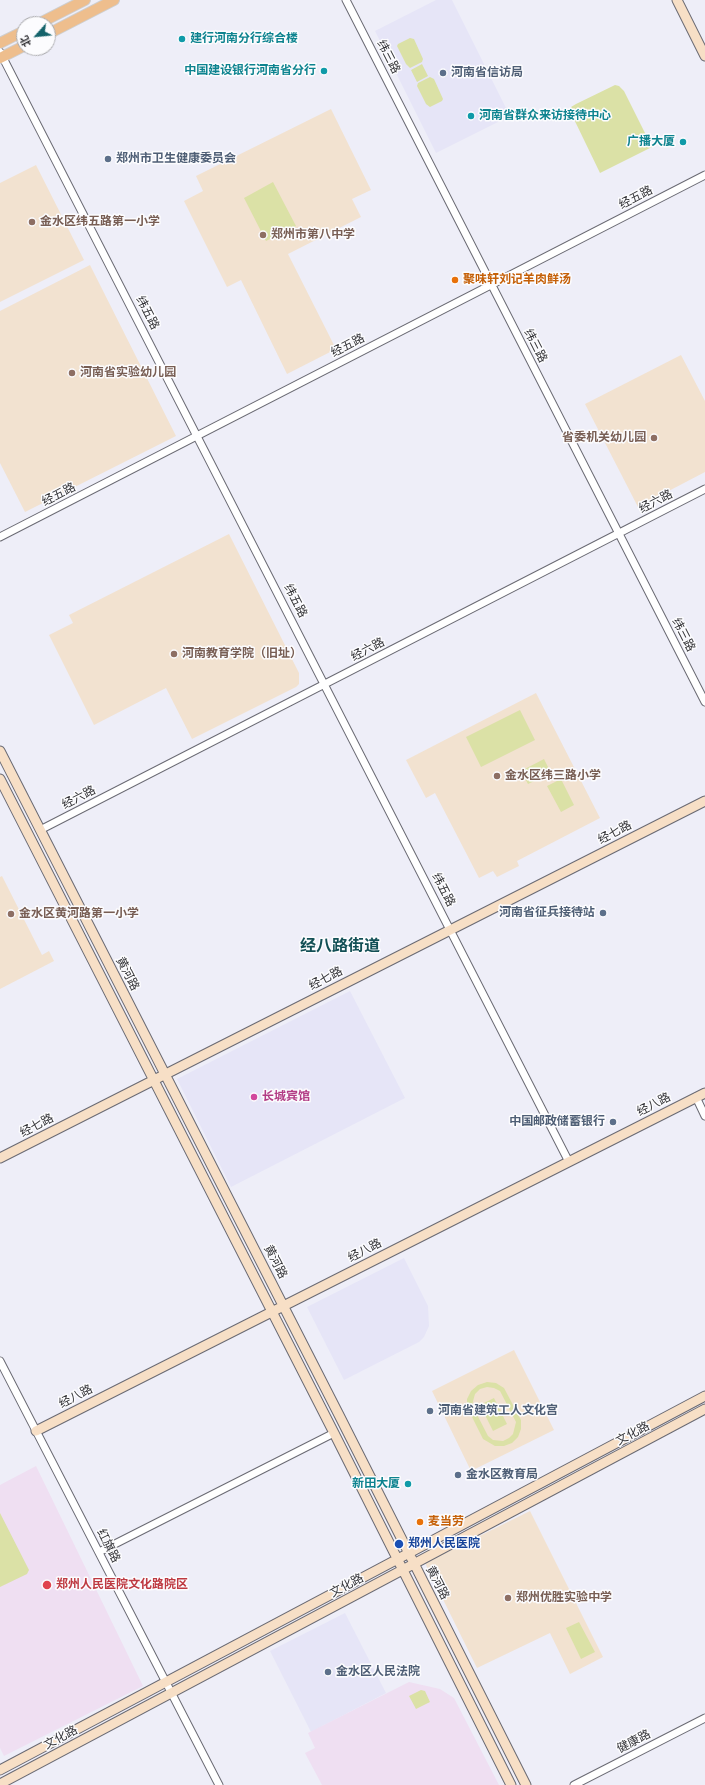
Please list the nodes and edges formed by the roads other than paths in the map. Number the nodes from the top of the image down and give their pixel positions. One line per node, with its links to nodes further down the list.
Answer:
1 (85, 0): 5 (main road)
2 (114, 0): 6 (main road)
3 (346, 0): 13 (street, 纬三路)
4 (677, 0): 11 (main road)
5 (54, 16)
6 (56, 30)
7 (16, 35): 8 (main road)
8 (0, 43)
9 (16, 49): 10 (main road)
10 (1, 56): 14 (street, 纬五路)
11 (705, 56)
12 (705, 175): 13 (street, 经五路)
13 (492, 285): 14 (street, 经五路); 16 (street, 纬三路)
14 (198, 436): 17 (street, 经五路); 18 (street, 纬五路)
15 (705, 489): 16 (street, 经六路)
16 (619, 534): 18 (street, 经六路); 19 (street, 纬三路)
17 (0, 537)
18 (325, 684): 23 (street, 经六路); 24 (street, 纬五路)
19 (705, 702)
20 (0, 751): 23 (main road, 黄河路)
21 (0, 779): 26 (main road, 黄河路)
22 (705, 801): 24 (main road, 经七路)
23 (40, 830): 25 (main road, 黄河路)
24 (451, 930): 25 (main road, 经七路); 31 (street, 纬五路)
25 (165, 1074): 26 (main road, 经七路); 32 (main road, 黄河路)
26 (154, 1080): 30 (main road, 经七路); 33 (main road, 黄河路)
27 (705, 1093): 28 (main road, 经八路)
28 (696, 1098): 29 (street); 31 (main road, 经八路)
29 (705, 1116)
30 (0, 1158)
31 (569, 1162): 32 (main road, 经八路)
32 (284, 1306): 33 (main road, 经八路); 40 (main road, 黄河路)
33 (272, 1312): 37 (main road, 经八路); 38 (main road, 黄河路)
34 (0, 1361): 37 (street, 红旗路)
35 (705, 1396): 40 (main road, 文化路)
36 (705, 1409): 42 (main road, 文化路)
37 (36, 1431): 39 (street, 红旗路)
38 (334, 1433): 39 (street); 41 (main road, 黄河路)
39 (99, 1552): 44 (street, 红旗路)
40 (409, 1553): 41 (main road, 文化路); 42 (main road, 黄河路)
41 (398, 1559): 43 (main road, 黄河路); 44 (main road, 文化路)
42 (414, 1564): 43 (main road, 文化路); 51 (main road, 黄河路)
43 (403, 1570): 45 (main road, 文化路); 50 (main road, 黄河路)
44 (166, 1682): 45 (street, 红旗路); 47 (main road, 文化路)
45 (172, 1692): 48 (main road, 文化路); 49 (street, 红旗路)
46 (705, 1718): 52 (street, 健康路)
47 (0, 1770)
48 (0, 1784)
49 (219, 1785)
50 (512, 1785)
51 (526, 1785)
52 (574, 1785)

